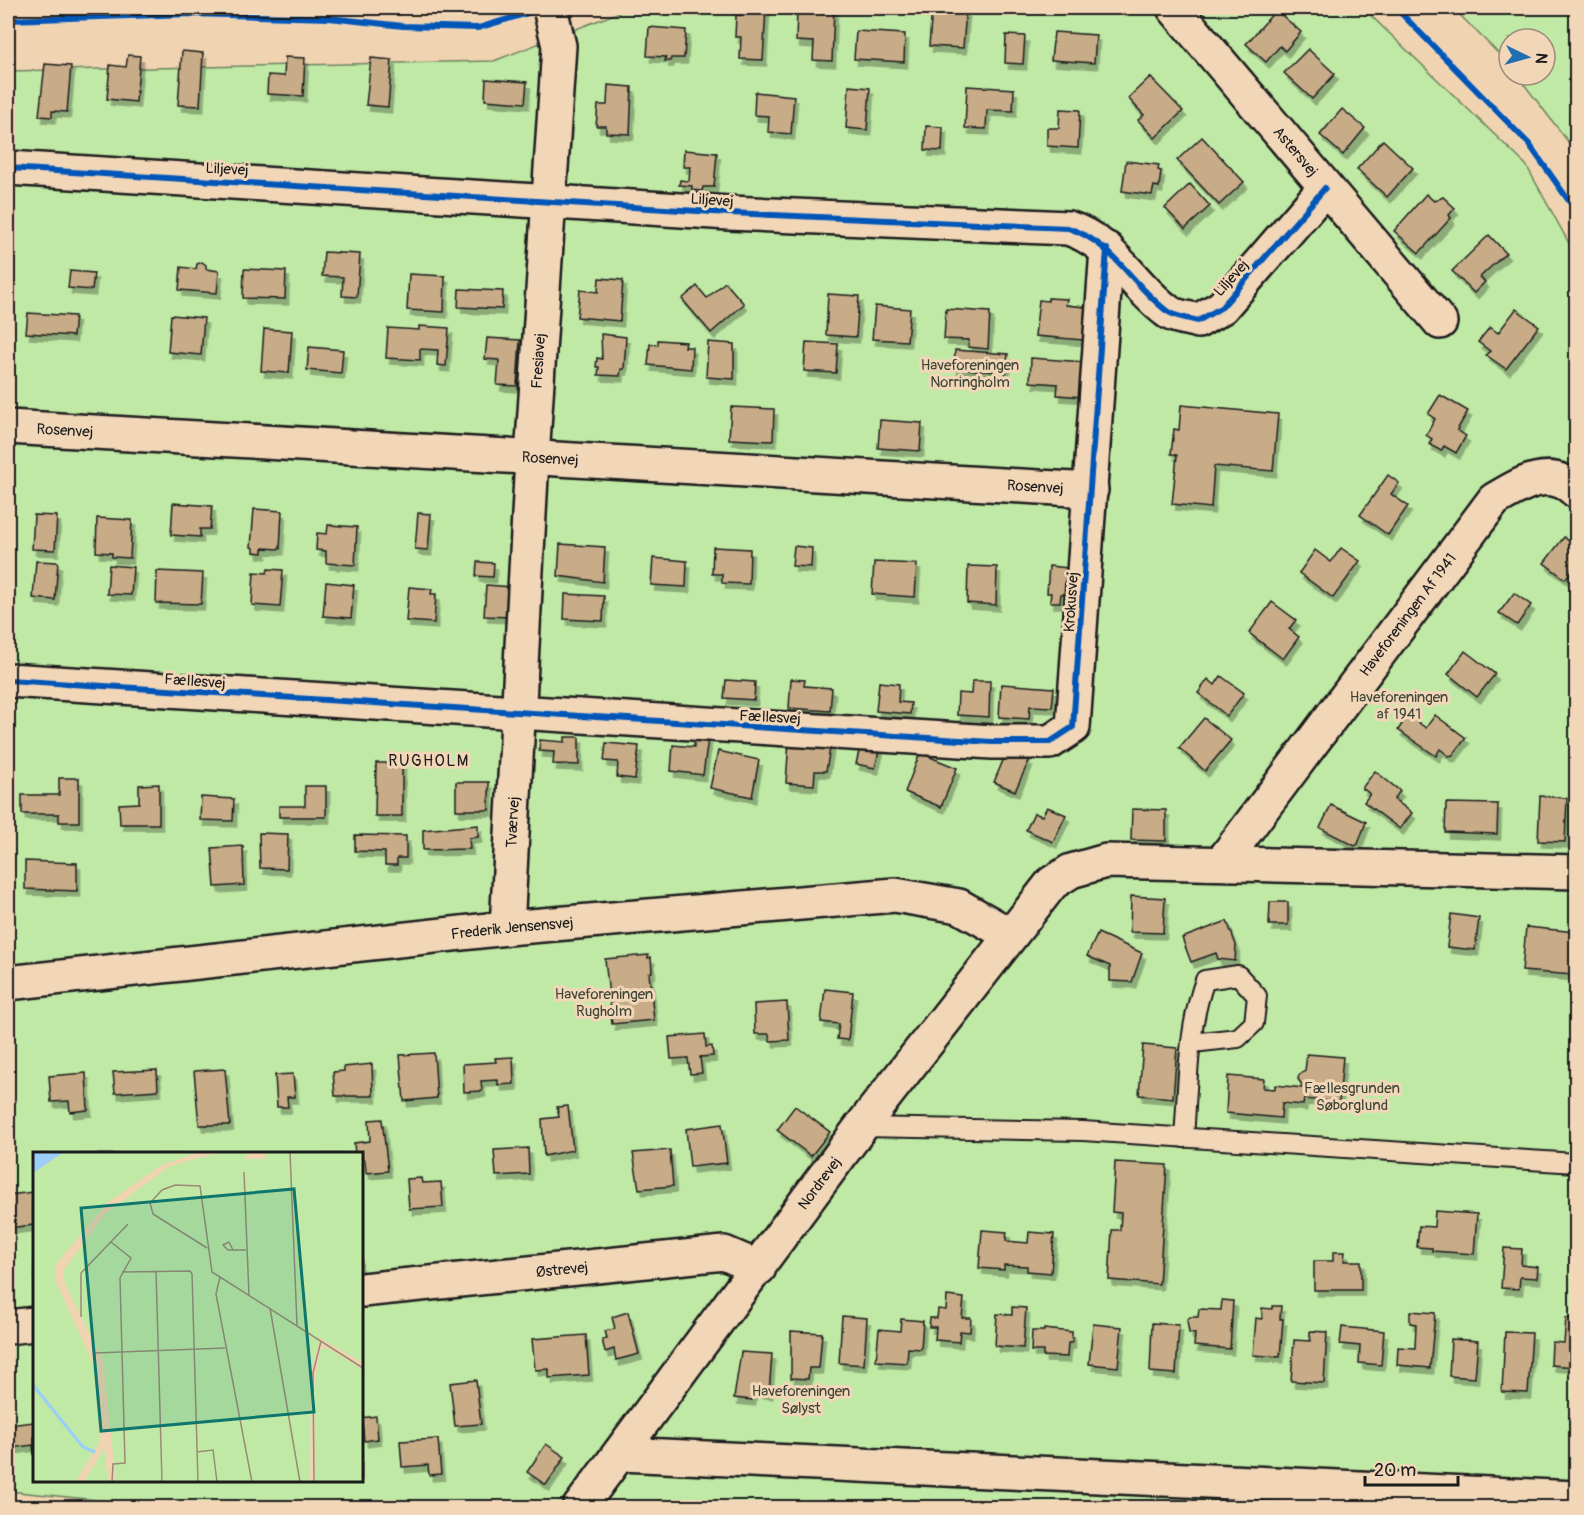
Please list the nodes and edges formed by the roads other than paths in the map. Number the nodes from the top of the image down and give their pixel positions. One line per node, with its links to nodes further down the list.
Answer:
1 (550, 8): 5 (street, Fresiavej)
2 (1174, 8): 4 (street, Astersvej)
3 (8, 168): 5 (street, Liljevej)
4 (1325, 189): 6 (street, Liljevej); 7 (street, Astersvej)
5 (547, 200): 6 (street, Liljevej); 9 (street, Fresiavej)
6 (1107, 249): 10 (street, Krokusvej)
7 (1440, 322)
8 (8, 427): 9 (street, Rosenvej)
9 (532, 458): 10 (street, Rosenvej); 13 (street, Fresiavej)
10 (1091, 490): 14 (street, Krokusvej)
11 (1576, 491): 15 (street, Haveforeningen Af 1941)
12 (8, 680): 13 (street, Fællesvej)
13 (517, 714): 14 (street, Fællesvej); 17 (street, Tværvej)
14 (992, 742)
15 (1223, 861): 16 (street); 18 (street, Nordrevej)
16 (1576, 872)
17 (507, 928): 18 (street, Frederik Jensensvej); 19 (street, Frederik Jensensvej)
18 (1010, 935): 21 (street, Nordrevej)
19 (8, 983)
20 (1192, 1043): 22 (lane)
21 (861, 1127): 22 (lane); 24 (street, Nordrevej)
22 (1184, 1138): 23 (lane)
23 (1576, 1163)
24 (759, 1268): 25 (street, Østrevej); 28 (street, Nordrevej)
25 (363, 1290)
26 (33, 1324): 27 (street)
27 (8, 1327)
28 (621, 1454): 29 (street); 30 (street, Nordrevej)
29 (1576, 1498)
30 (579, 1508)

